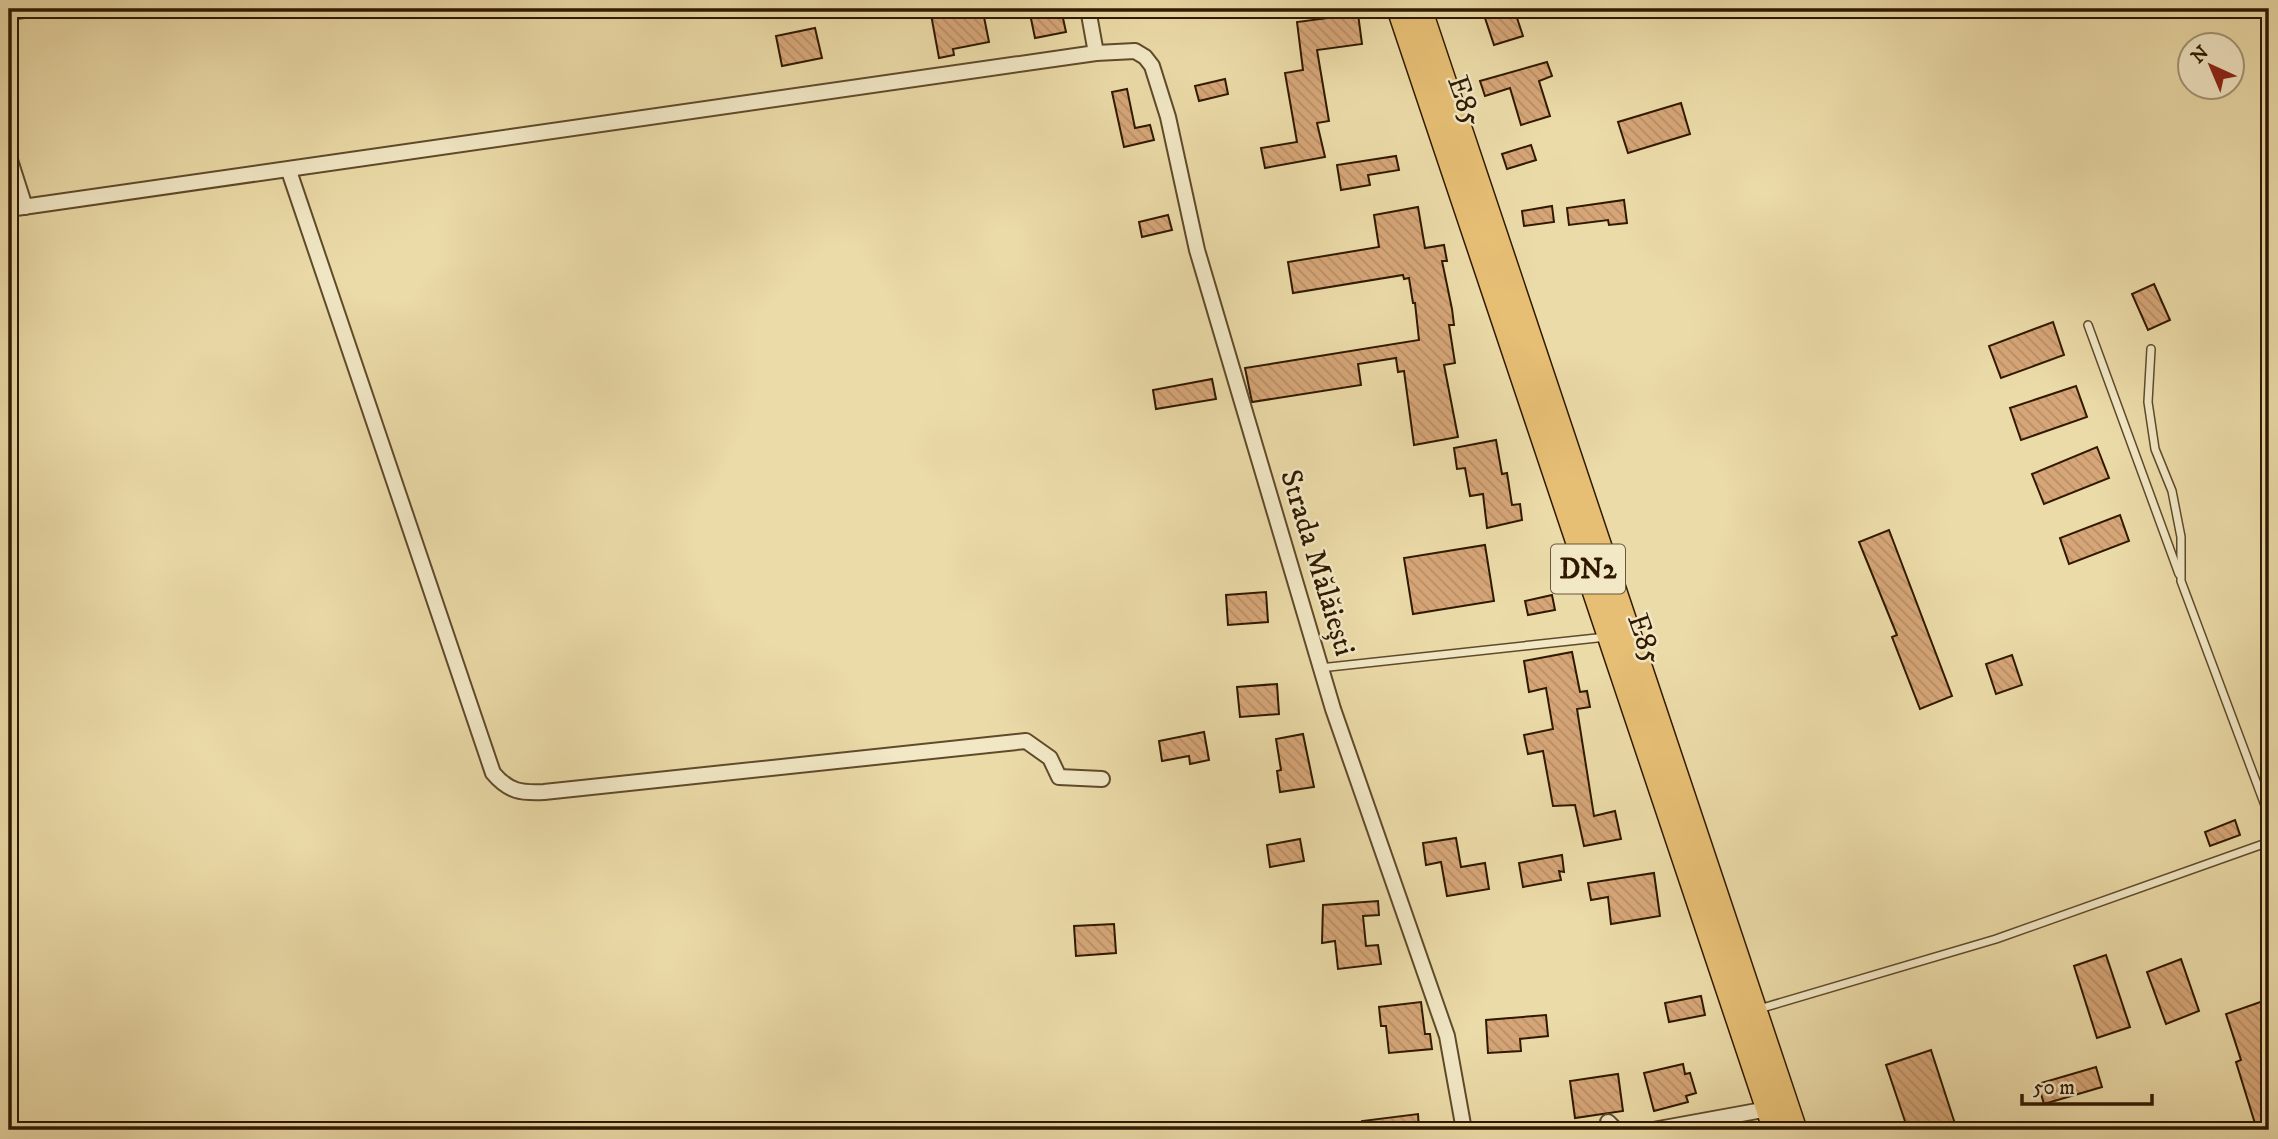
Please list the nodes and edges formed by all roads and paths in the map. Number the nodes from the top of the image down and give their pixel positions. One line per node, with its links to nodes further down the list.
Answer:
1 (31, 9): 5 (street)
2 (1088, 9): 6 (street)
3 (1399, 9): 14 (main road, E85 / DN2)
4 (1420, 9): 19 (main road, E85 / DN2)
5 (9, 12)
6 (1096, 53): 8 (street, Strada Mălăiești); 15 (street, Strada Mălăiești)
7 (9, 157): 9 (street)
8 (289, 171): 9 (street, Strada Mălăiești); 16 (street)
9 (25, 207): 10 (street, Strada Mălăiești)
10 (9, 209)
11 (2088, 325): 13 (lane)
12 (2151, 349): 13 (lane)
13 (2181, 581): 17 (lane)
14 (1610, 636): 15 (lane); 20 (main road, E85 / DN2)
15 (1320, 668): 21 (street, Strada Mălăiești)
16 (1102, 779)
17 (2269, 816)
18 (2269, 842): 19 (lane)
19 (1755, 1010): 23 (main road, E85 / DN2)
20 (1772, 1119): 22 (street)
21 (1464, 1130)
22 (1653, 1130)
23 (1795, 1130)

